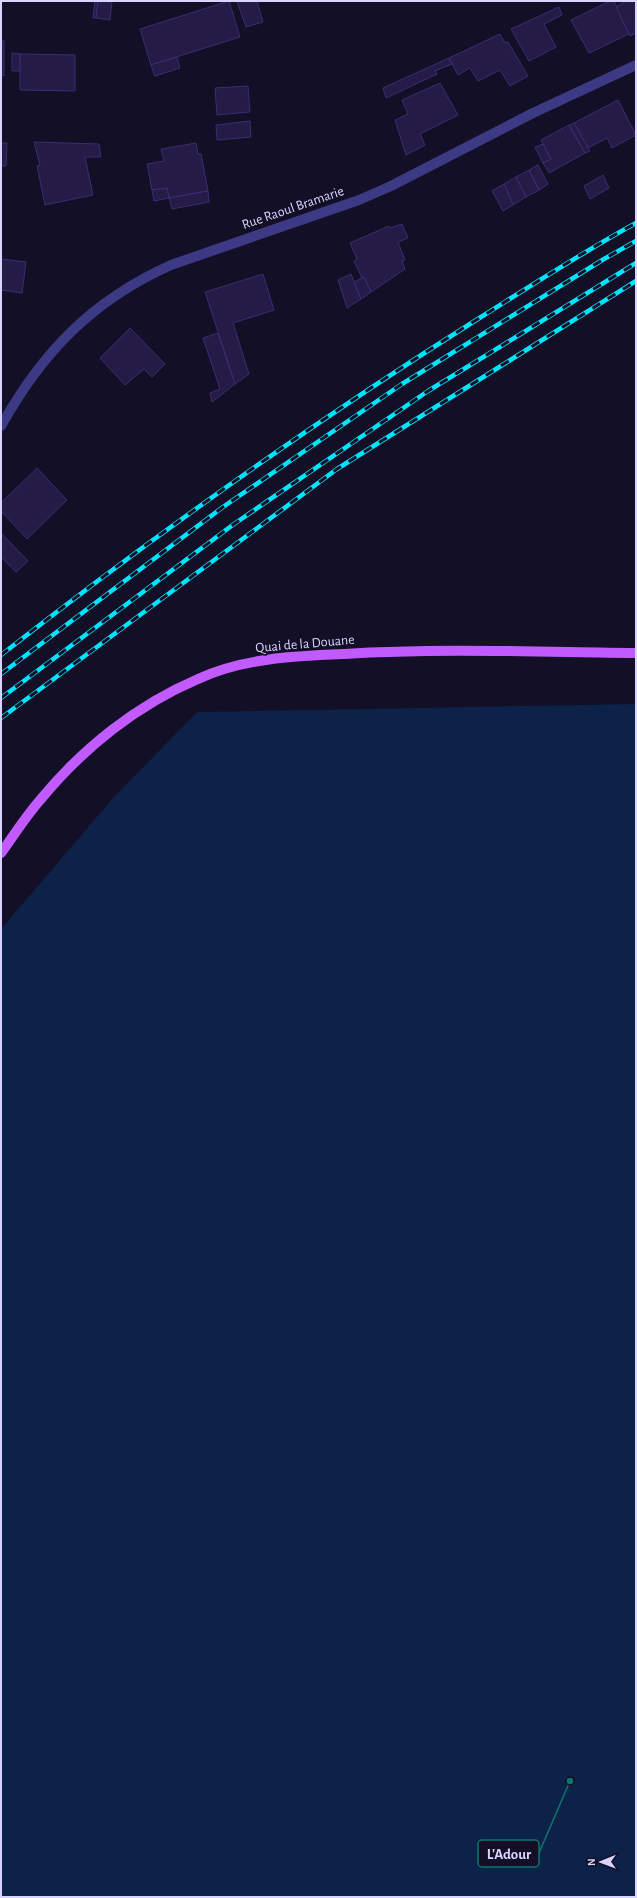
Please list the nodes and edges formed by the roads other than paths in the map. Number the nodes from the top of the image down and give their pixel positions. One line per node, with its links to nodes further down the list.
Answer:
1 (636, 65): 2 (street, Rue Raoul Bramarie)
2 (4, 414): 3 (street, Rue Raoul Bramarie)
3 (1, 426)
4 (636, 653): 5 (main road, Quai de la Douane)
5 (1, 853)

